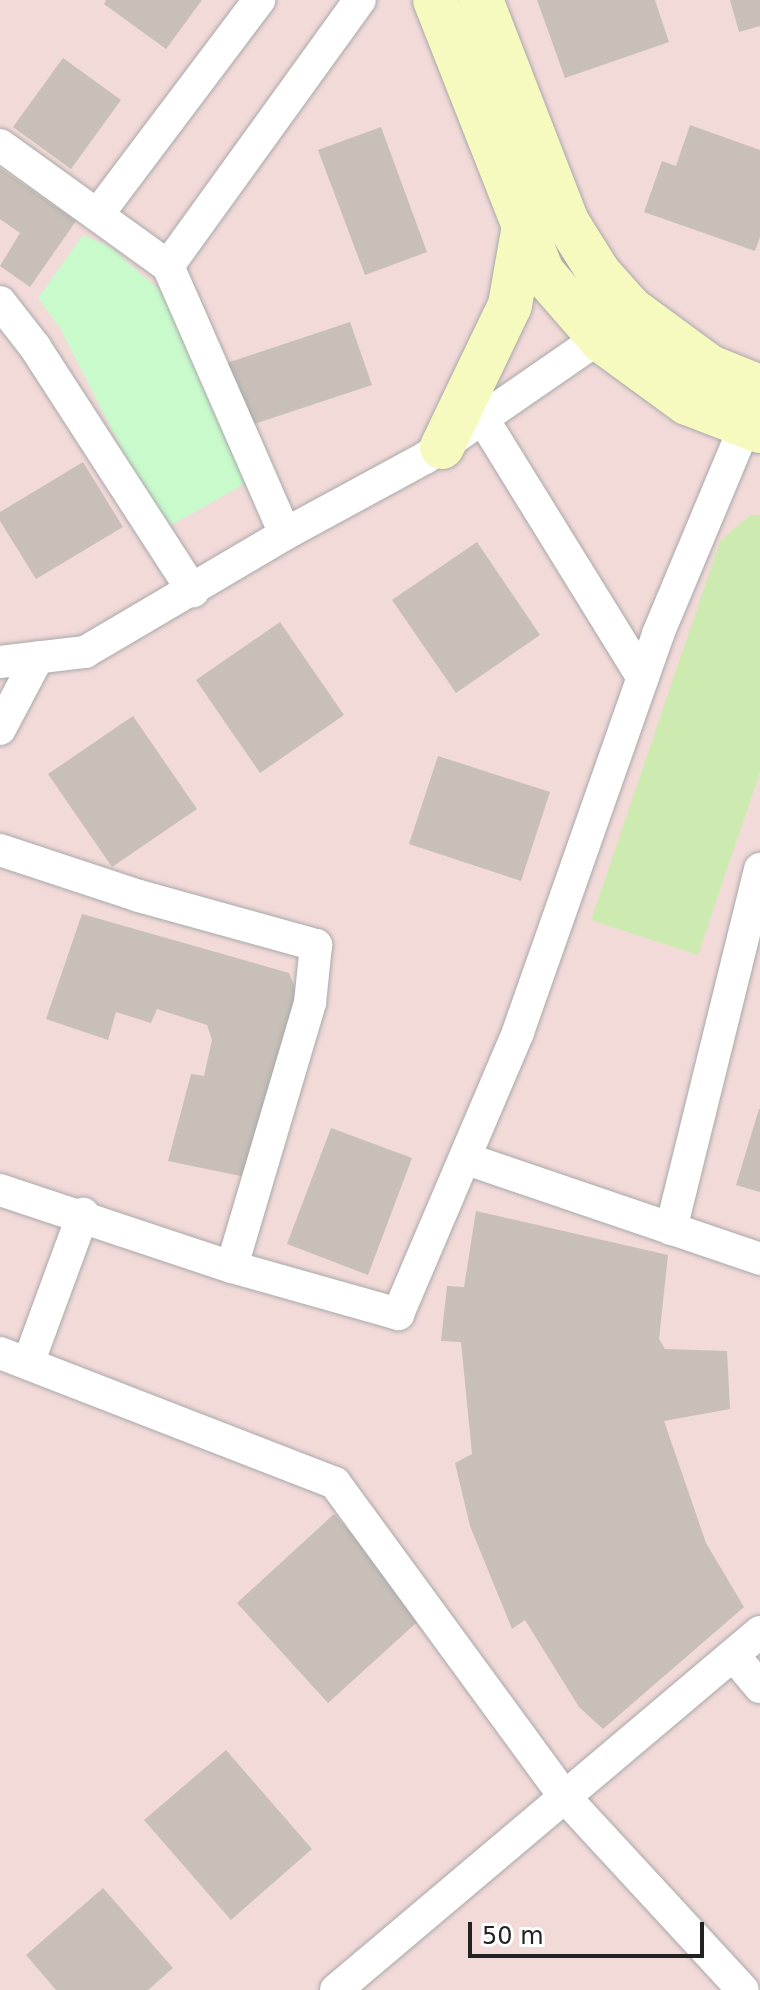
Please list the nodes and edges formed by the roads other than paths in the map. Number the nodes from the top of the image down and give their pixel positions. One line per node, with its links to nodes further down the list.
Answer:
1 (259, 0): 6 (street)
2 (360, 0): 8 (street)
3 (435, 0): 7 (main road)
4 (481, 0): 10 (main road)
5 (0, 145): 6 (street)
6 (98, 214): 8 (street)
7 (525, 223): 11 (main road); 14 (main road)
8 (168, 266): 15 (street)
9 (0, 302): 16 (street)
10 (631, 309): 11 (street); 12 (main road)
11 (602, 341): 12 (main road); 13 (street)
12 (757, 404): 19 (street)
13 (483, 419): 14 (street); 19 (street)
14 (442, 447): 15 (street)
15 (285, 534): 16 (street)
16 (193, 591): 17 (street)
17 (38, 657): 18 (street); 20 (street)
18 (0, 662)
19 (643, 678): 23 (street)
20 (0, 729)
21 (0, 850): 28 (street)
22 (760, 869): 26 (street)
23 (467, 1159): 26 (street); 28 (street)
24 (0, 1190): 25 (street)
25 (83, 1214): 28 (street); 29 (street)
26 (671, 1229): 27 (street)
27 (760, 1259)
28 (232, 1267)
29 (15, 1357): 33 (street)
30 (760, 1632): 31 (street)
31 (733, 1655): 32 (street); 33 (street)
32 (760, 1687)
33 (563, 1795): 34 (street); 35 (street)
34 (336, 1990)
35 (743, 1990)

